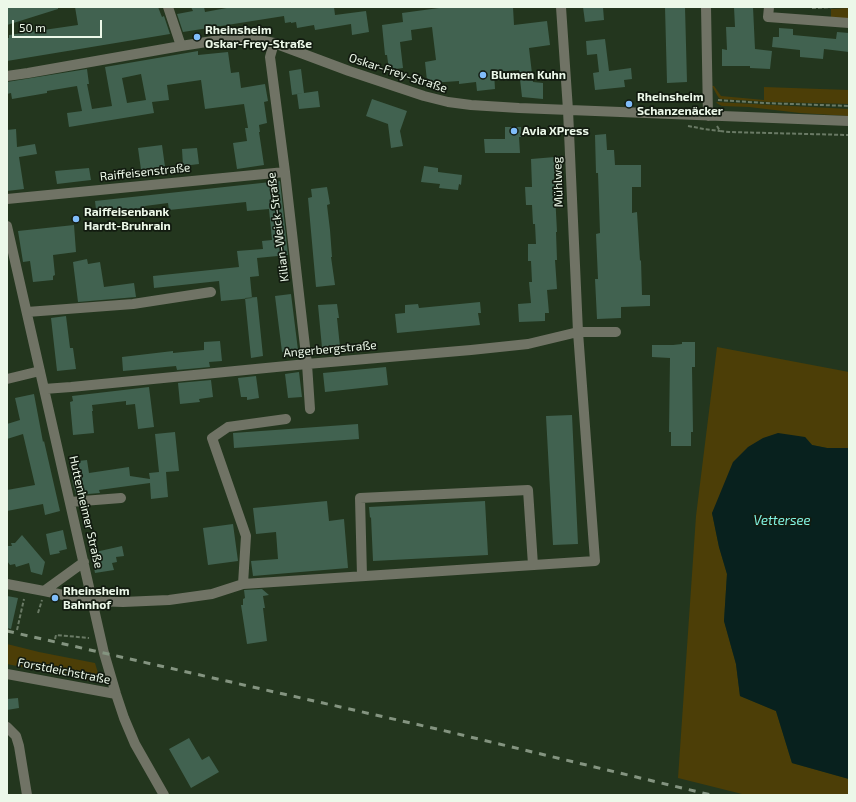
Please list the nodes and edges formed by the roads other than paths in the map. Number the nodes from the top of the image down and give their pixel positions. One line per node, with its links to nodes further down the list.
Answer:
1 (168, 7): 7 (street)
2 (561, 7): 9 (street, Mühlweg)
3 (706, 7): 10 (street)
4 (769, 7): 5 (street)
5 (849, 23)
6 (274, 43): 7 (street, Oskar-Frey-Straße); 9 (street, Oskar-Frey-Straße); 12 (street, Kilian-Weick-Straße)
7 (181, 46): 8 (street, Oskar-Frey-Straße)
8 (7, 76)
9 (568, 110): 10 (street, Oskar-Frey-Straße); 17 (street, Mühlweg)
10 (708, 116): 11 (street, Oskar-Frey-Straße)
11 (849, 121)
12 (285, 172): 13 (street, Raiffeisenstraße); 19 (street, Kilian-Weick-Straße)
13 (7, 199)
14 (7, 226): 16 (street, Huttenheimer Straße)
15 (211, 292): 16 (street)
16 (27, 312): 20 (street, Huttenheimer Straße)
17 (578, 332): 18 (street, Angerbergstraße); 19 (street, Angerbergstraße); 28 (street, Mühlweg)
18 (616, 332)
19 (308, 364): 22 (street, Angerbergstraße); 23 (street, Kilian-Weick-Straße)
20 (40, 371): 21 (street); 22 (street, Huttenheimer Straße)
21 (7, 379)
22 (44, 389): 26 (street, Huttenheimer Straße)
23 (310, 409)
24 (286, 419): 31 (street)
25 (121, 498): 26 (street)
26 (70, 502): 27 (street, Huttenheimer Straße)
27 (84, 562): 32 (street); 33 (street, Huttenheimer Straße)
28 (533, 565): 29 (street); 29 (street)
29 (362, 576): 31 (street)
30 (7, 584): 32 (street)
31 (243, 584): 33 (street)
32 (44, 591): 33 (street)
33 (93, 601): 35 (street, Huttenheimer Straße)
34 (7, 674): 35 (street, Forstdeichstraße)
35 (116, 694): 38 (street, Huttenheimer Straße)
36 (7, 727): 37 (street)
37 (26, 795)
38 (164, 795)

